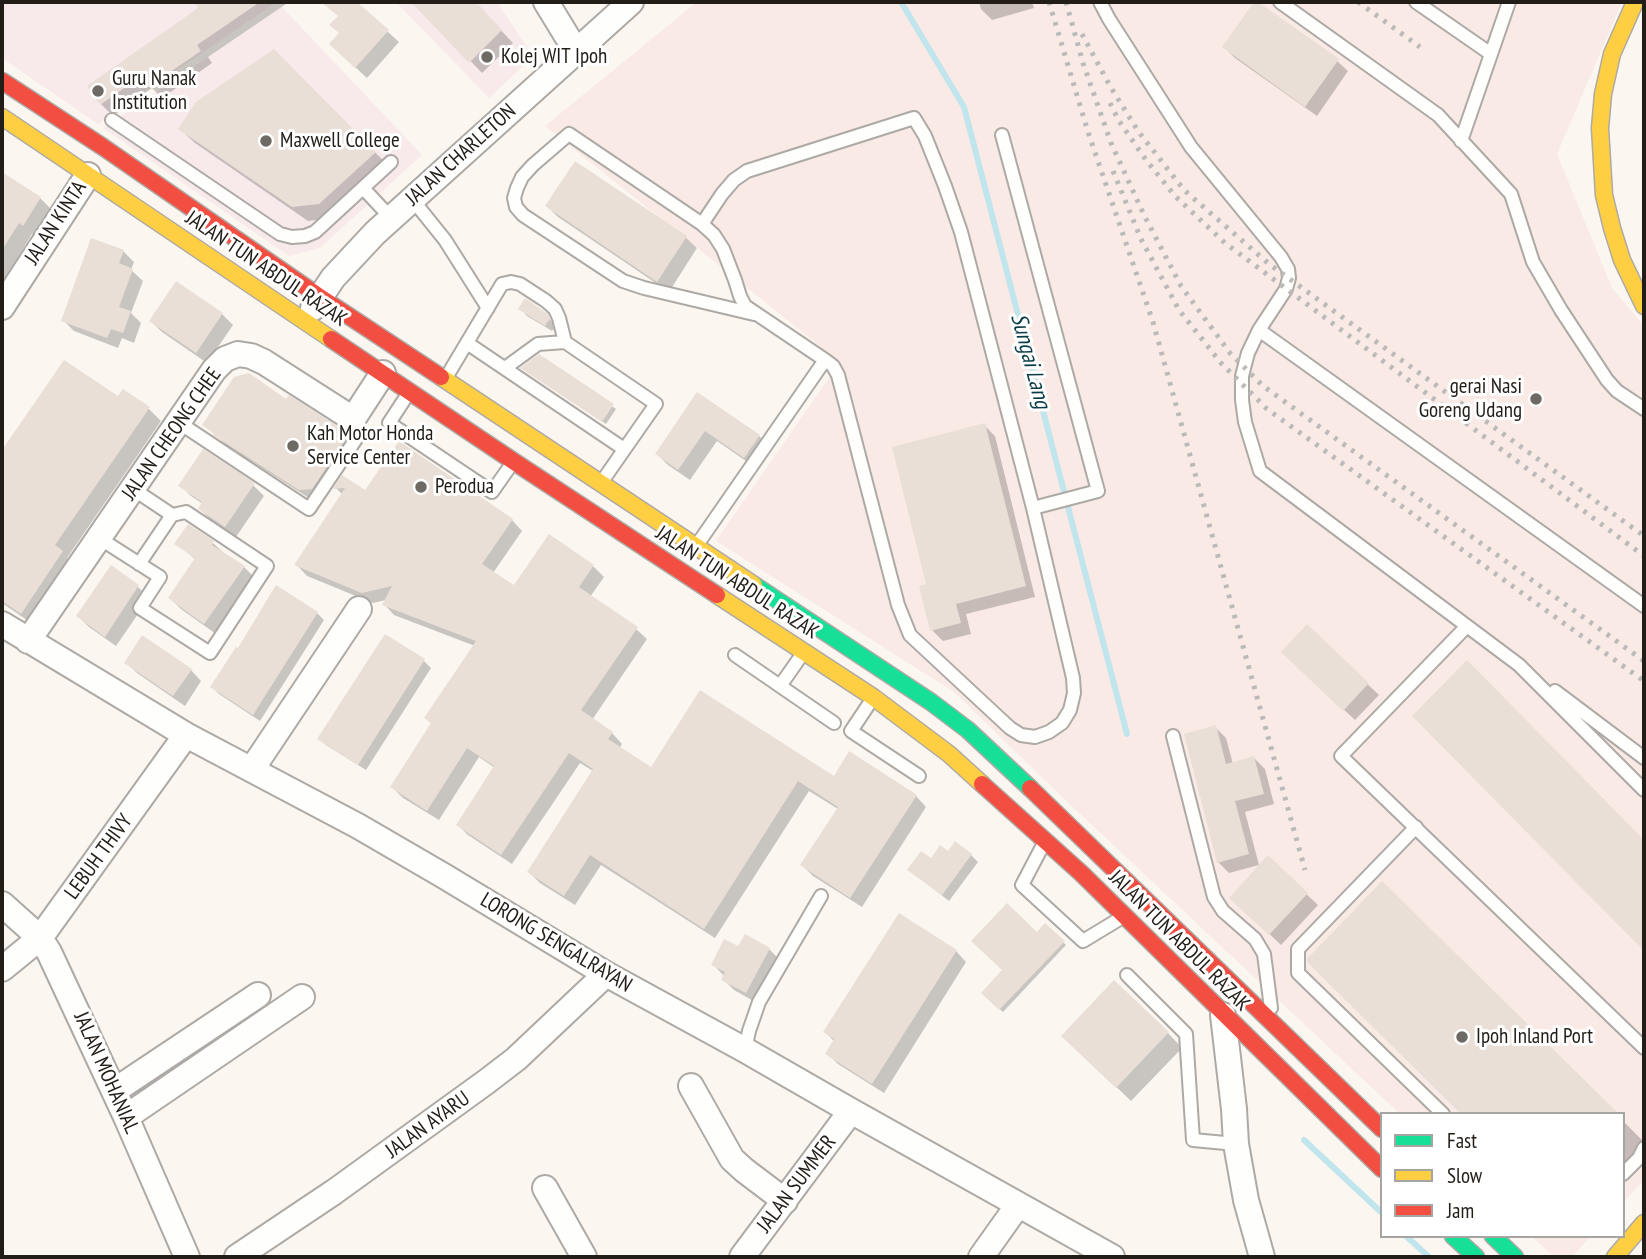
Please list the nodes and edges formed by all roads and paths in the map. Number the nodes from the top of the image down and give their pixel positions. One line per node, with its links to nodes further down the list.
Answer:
1 (546, 2): 9 (street)
2 (631, 2): 9 (street, JALAN CHARLETON)
3 (1100, 2): 30 (lane)
4 (1280, 2): 15 (lane)
5 (1416, 2): 10 (lane)
6 (1509, 2): 10 (lane)
7 (1635, 2): 25 (main road)
8 (1644, 9): 23 (main road)
9 (576, 51): 20 (street, JALAN CHARLETON)
10 (1491, 54): 15 (lane)
11 (2, 83): 17 (main road); 19 (main road, JALAN TUN ABDUL RAZAK)
12 (2, 117): 17 (main road, JALAN TUN ABDUL RAZAK)
13 (112, 120): 18 (lane)
14 (1002, 135): 45 (lane)
15 (1461, 141): 38 (lane)
16 (391, 162): 18 (lane)
17 (88, 174): 19 (main road); 26 (street, JALAN KINTA); 29 (main road, JALAN TUN ABDUL RAZAK)
18 (363, 188): 21 (lane)
19 (164, 191): 24 (main road, JALAN TUN ABDUL RAZAK)
20 (412, 199): 21 (street, JALAN CHARLETON); 27 (lane)
21 (391, 218): 24 (street, JALAN CHARLETON)
22 (702, 224): 28 (lane); 28 (lane); 45 (lane)
23 (1644, 281)
24 (320, 297): 29 (street, JALAN CHARLETON); 36 (main road, JALAN TUN ABDUL RAZAK)
25 (1644, 306)
26 (2, 307)
27 (488, 308): 31 (lane); 32 (lane)
28 (759, 316): 33 (lane)
29 (304, 320): 35 (main road, JALAN TUN ABDUL RAZAK)
30 (1259, 330): 50 (lane); 53 (lane)
31 (565, 342): 34 (lane); 41 (lane)
32 (467, 343): 34 (lane); 36 (lane)
33 (825, 360): 45 (lane); 48 (lane)
34 (505, 368): 41 (lane)
35 (383, 373): 37 (main road, JALAN TUN ABDUL RAZAK); 39 (street)
36 (445, 379): 43 (main road, JALAN TUN ABDUL RAZAK)
37 (410, 390): 42 (main road, JALAN TUN ABDUL RAZAK); 42 (lane)
38 (1644, 409)
39 (353, 419): 40 (street, JALAN CHEONG CHEE); 40 (lane)
40 (178, 422): 44 (street, JALAN CHEONG CHEE)
41 (624, 449): 43 (lane)
42 (513, 461): 55 (main road, JALAN TUN ABDUL RAZAK)
43 (601, 483): 48 (main road, JALAN TUN ABDUL RAZAK)
44 (133, 489): 46 (lane); 47 (street, JALAN CHEONG CHEE)
45 (1033, 508)
46 (172, 515): 49 (lane); 49 (lane)
47 (99, 538): 49 (lane); 54 (street, JALAN CHEONG CHEE)
48 (696, 546): 79 (main road, JALAN TUN ABDUL RAZAK)
49 (139, 564)
50 (1644, 606)
51 (359, 609): 64 (street)
52 (2, 624): 54 (street, LORONG SENGALRAYAN)
53 (1467, 626): 57 (lane); 67 (lane)
54 (28, 641): 61 (street, LORONG SENGALRAYAN)
55 (803, 653): 58 (lane); 59 (main road, JALAN TUN ABDUL RAZAK)
56 (735, 655): 58 (lane)
57 (1519, 665): 63 (lane); 66 (lane)
58 (780, 686): 60 (lane)
59 (873, 697): 65 (lane); 68 (main road, JALAN TUN ABDUL RAZAK)
60 (834, 723)
61 (186, 736): 64 (street, LORONG SENGALRAYAN); 72 (street, LEBUH THIVY)
62 (1173, 736): 79 (lane)
63 (1644, 758)
64 (252, 769): 74 (street, LORONG SENGALRAYAN)
65 (919, 776)
66 (1644, 790)
67 (1416, 827): 80 (lane); 87 (lane)
68 (1045, 841): 71 (main road, JALAN TUN ABDUL RAZAK); 71 (lane)
69 (821, 896): 82 (lane)
70 (2, 904): 72 (street, JALAN MOHANIAL)
71 (1124, 916): 78 (main road, JALAN TUN ABDUL RAZAK)
72 (40, 938): 73 (street, LEBUH THIVY); 84 (street, JALAN MOHANIAL)
73 (2, 969)
74 (606, 974): 82 (street, LORONG SENGALRAYAN); 101 (street, JALAN AYARU)
75 (1127, 975): 90 (lane)
76 (258, 995): 84 (street)
77 (302, 997): 88 (street)
78 (1223, 1015): 81 (main road, JALAN TUN ABDUL RAZAK); 85 (street)
79 (1273, 1022): 81 (street); 89 (main road, JALAN TUN ABDUL RAZAK)
80 (1644, 1048)
81 (1259, 1049): 85 (street); 92 (main road, JALAN TUN ABDUL RAZAK)
82 (745, 1050): 86 (street, LORONG SENGALRAYAN)
83 (691, 1086): 95 (street)
84 (114, 1091): 88 (street, JALAN MOHANIAL)
85 (1234, 1108): 90 (street)
86 (851, 1111): 95 (street, JALAN SUMMER); 96 (street, LORONG SENGALRAYAN)
87 (1441, 1112)
88 (126, 1117): 100 (street, JALAN MOHANIAL)
89 (1380, 1127)
90 (1236, 1144): 106 (street)
91 (1644, 1148): 93 (lane)
92 (1380, 1167)
93 (1625, 1172)
94 (545, 1188): 102 (street)
95 (785, 1201): 103 (street, JALAN SUMMER)
96 (1018, 1205): 104 (street); 105 (street, LORONG SENGALRAYAN)
97 (1644, 1223): 109 (main road)
98 (1455, 1238): 107 (main road)
99 (1495, 1238): 108 (main road)
100 (187, 1257)
101 (237, 1257)
102 (584, 1257)
103 (742, 1257)
104 (981, 1257)
105 (1112, 1257)
106 (1262, 1257)
107 (1476, 1257)
108 (1515, 1257)
109 (1615, 1257)

